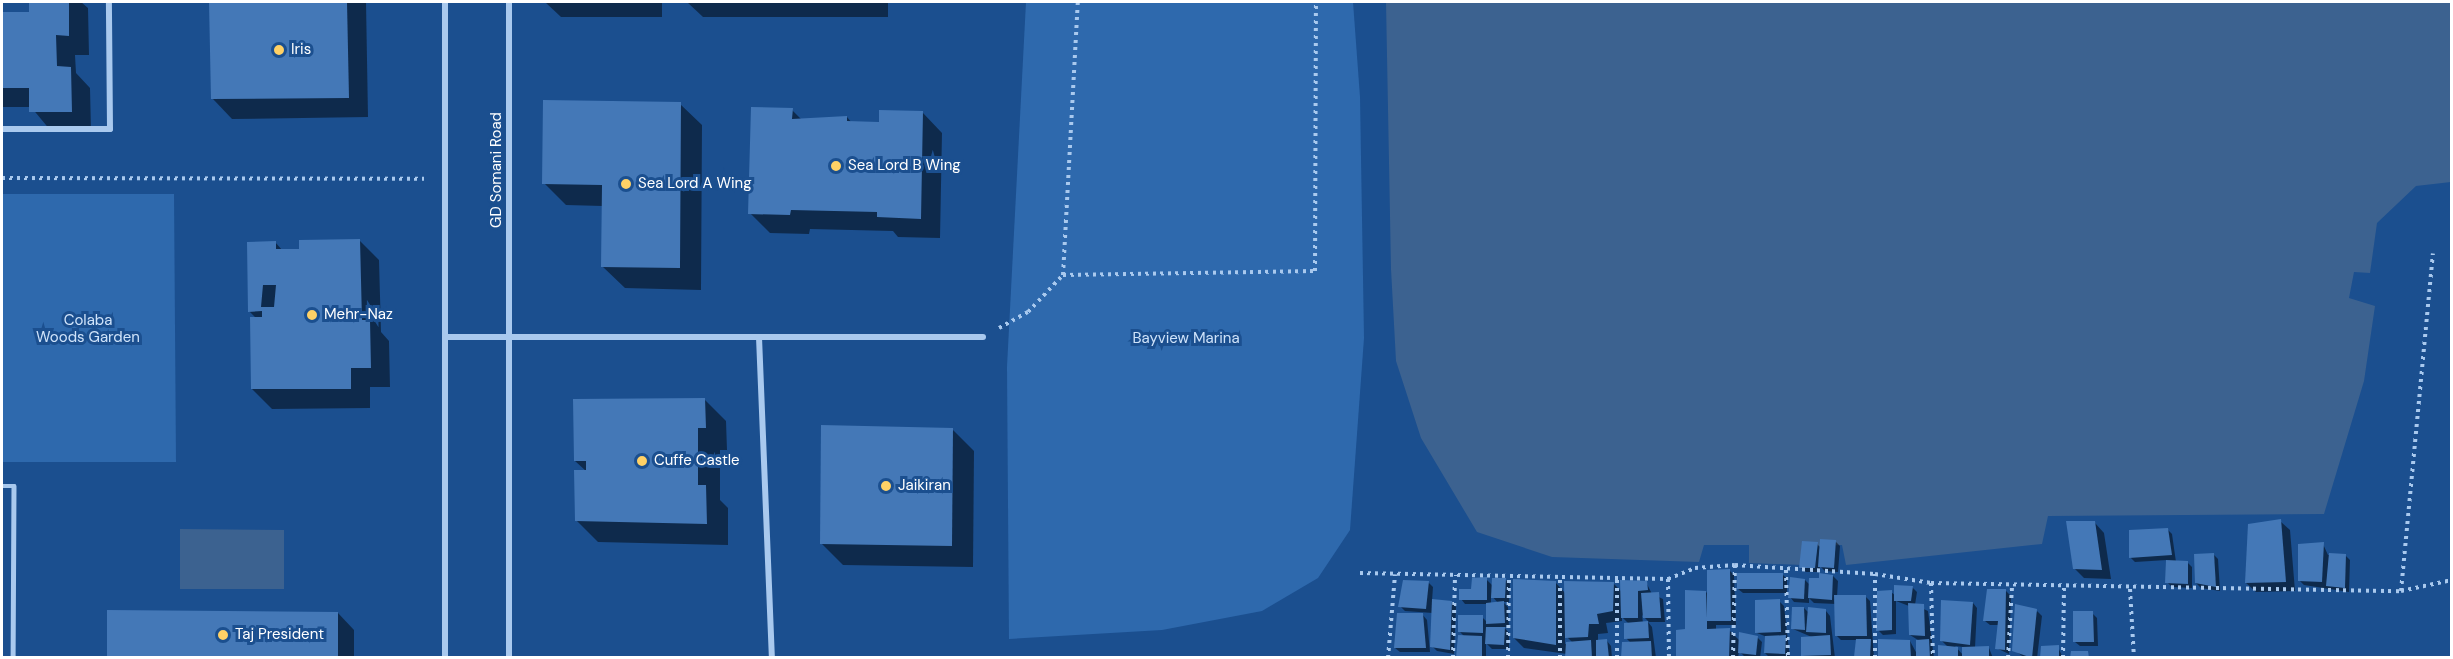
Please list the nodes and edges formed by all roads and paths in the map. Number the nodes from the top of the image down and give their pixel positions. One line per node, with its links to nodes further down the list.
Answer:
1 (109, 2): 6 (street)
2 (445, 2): 8 (street)
3 (509, 2): 14 (street, GD Somani Road)
4 (1078, 2): 10 (path)
5 (1316, 2): 10 (path)
6 (2, 129)
7 (2, 178): 8 (path)
8 (445, 180): 11 (street)
9 (2433, 254): 31 (path)
10 (1063, 275): 13 (path)
11 (445, 337): 14 (street); 33 (street)
12 (759, 337): 13 (street); 14 (street); 35 (street)
13 (983, 337)
14 (509, 338): 34 (street, GD Somani Road)
15 (2, 486): 32 (lane)
16 (1735, 565): 17 (path); 25 (path); 42 (path)
17 (1786, 570): 20 (path); 43 (path)
18 (1360, 573): 19 (path)
19 (1395, 574): 21 (path); 36 (path)
20 (1875, 574): 27 (path); 44 (path)
21 (1455, 575): 22 (path); 37 (path)
22 (1509, 576): 23 (path); 38 (path)
23 (1560, 577): 24 (path); 39 (path)
24 (1617, 578): 25 (path); 40 (path)
25 (1668, 579): 41 (path)
26 (2451, 580): 31 (path)
27 (1932, 583): 28 (path); 45 (path)
28 (2012, 586): 29 (path); 46 (path)
29 (2064, 588): 30 (path); 47 (path)
30 (2130, 589): 31 (path); 48 (path)
31 (2401, 591)
32 (13, 657)
33 (445, 657)
34 (508, 657)
35 (772, 657)
36 (1388, 657)
37 (1453, 657)
38 (1508, 657)
39 (1560, 657)
40 (1617, 657)
41 (1669, 657)
42 (1733, 657)
43 (1788, 657)
44 (1875, 657)
45 (1933, 657)
46 (2007, 657)
47 (2063, 657)
48 (2134, 657)

